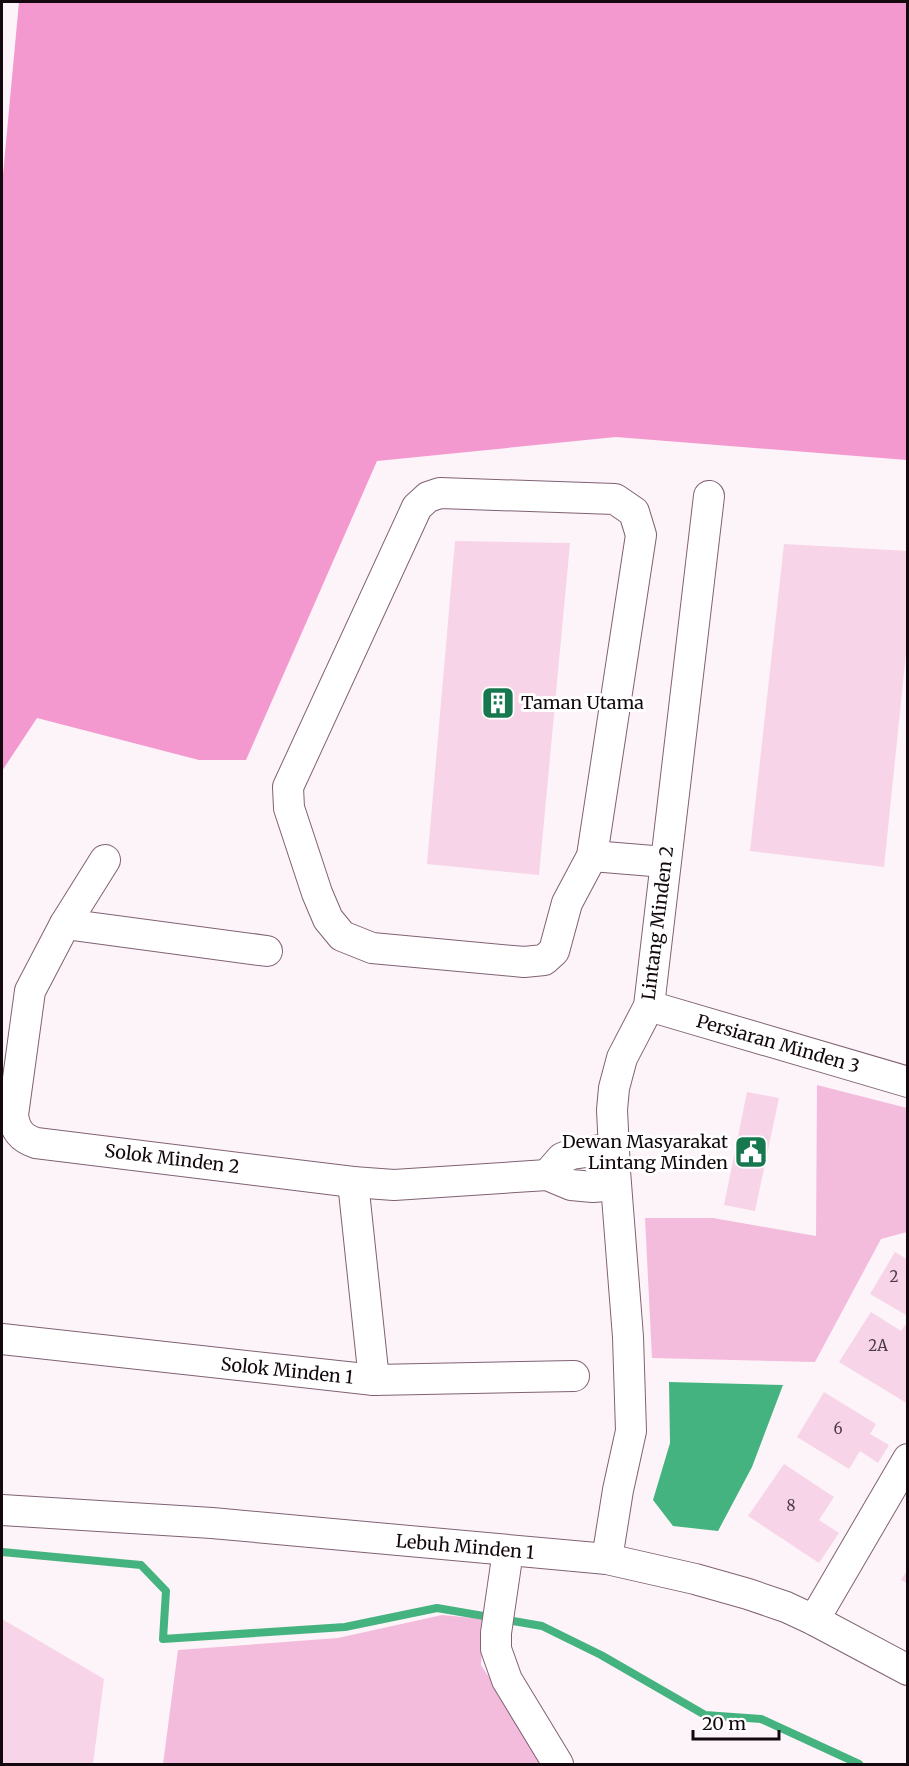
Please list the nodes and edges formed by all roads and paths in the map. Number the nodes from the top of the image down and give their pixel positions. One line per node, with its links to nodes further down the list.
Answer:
1 (709, 496): 4 (street, Lintang Minden 2)
2 (592, 856): 2 (street); 4 (street)
3 (105, 860): 5 (street, Solok Minden 2)
4 (665, 862): 7 (street, Lintang Minden 2)
5 (65, 924): 6 (street); 11 (street, Solok Minden 2)
6 (267, 951)
7 (649, 1006): 8 (street, Persiaran Minden 3); 9 (street, Lintang Minden 2)
8 (908, 1082)
9 (614, 1148): 10 (street); 12 (street, Lintang Minden 2)
10 (547, 1175): 11 (street, Solok Minden 2); 12 (street, Solok Minden 2)
11 (353, 1182): 15 (street)
12 (616, 1185): 18 (street, Lintang Minden 2)
13 (2, 1339): 15 (street, Solok Minden 1)
14 (574, 1376): 15 (street, Solok Minden 1)
15 (374, 1380)
16 (907, 1462): 20 (street)
17 (2, 1510): 19 (street, Lebuh Minden 1)
18 (607, 1559): 19 (street, Lebuh Minden 1); 20 (street, Lebuh Minden 1)
19 (506, 1565): 22 (street)
20 (814, 1620): 21 (street, Lebuh Minden 1)
21 (908, 1670)
22 (558, 1764)

